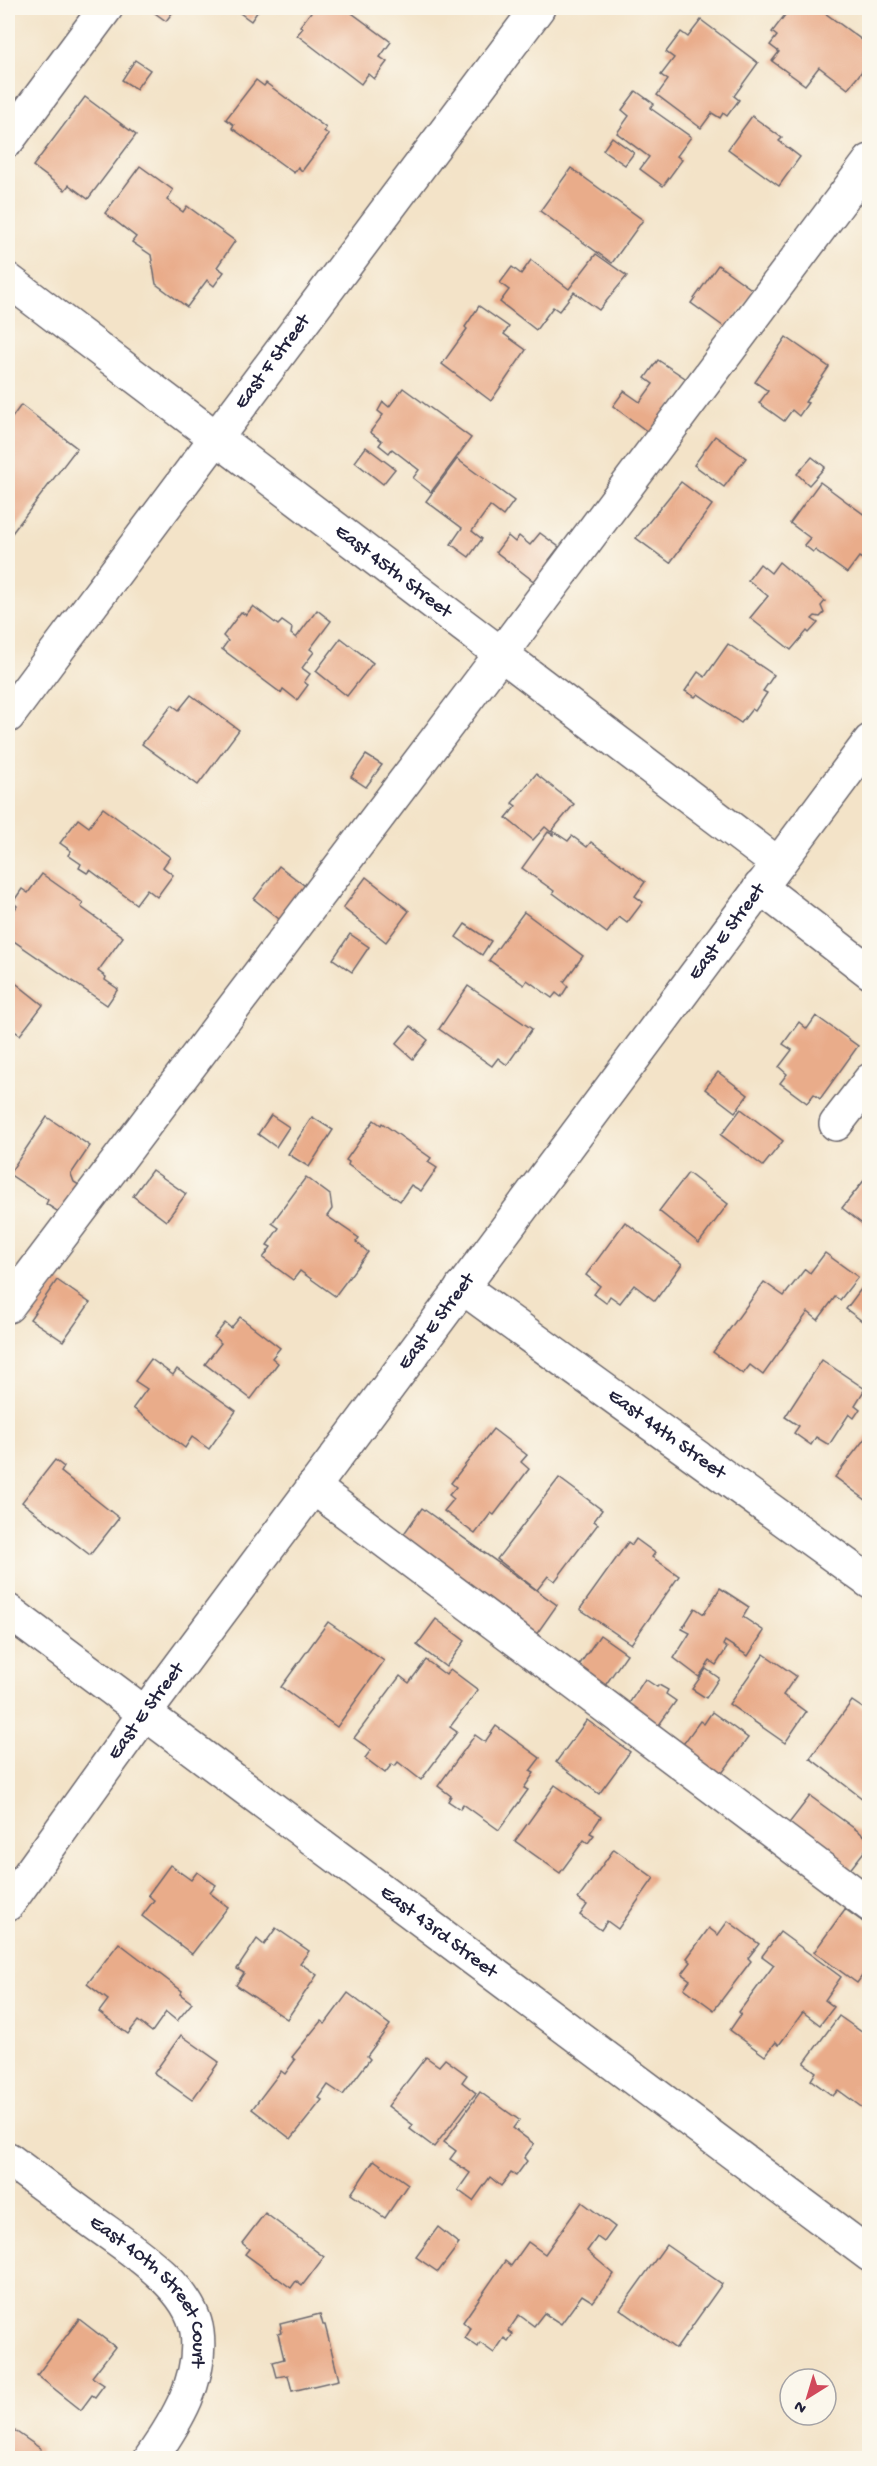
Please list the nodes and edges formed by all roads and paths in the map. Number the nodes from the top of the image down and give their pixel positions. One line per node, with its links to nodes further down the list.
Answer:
1 (106, 8): 3 (street)
2 (538, 8): 6 (street, East F Street)
3 (8, 140)
4 (870, 161): 7 (street)
5 (8, 280): 6 (street, East 45th Street)
6 (216, 438): 7 (street, East 45th Street); 8 (street, East F Street)
7 (501, 654): 10 (street, East 45th Street); 15 (street)
8 (8, 716)
9 (870, 741): 10 (street, East E Street)
10 (769, 875): 11 (street, East 45th Street); 14 (street, East E Street)
11 (870, 972)
12 (870, 1080): 13 (street)
13 (836, 1124)
14 (462, 1287): 16 (street, East E Street); 17 (street, East 44th Street)
15 (8, 1306)
16 (314, 1487): 19 (street, East E Street); 21 (street)
17 (870, 1582)
18 (8, 1611): 19 (street, East 43rd Street)
19 (146, 1713): 20 (street, East E Street); 23 (street, East 43rd Street)
20 (8, 1904)
21 (870, 1905)
22 (8, 2159): 24 (street, East 40th Street Court)
23 (870, 2255)
24 (151, 2458)

